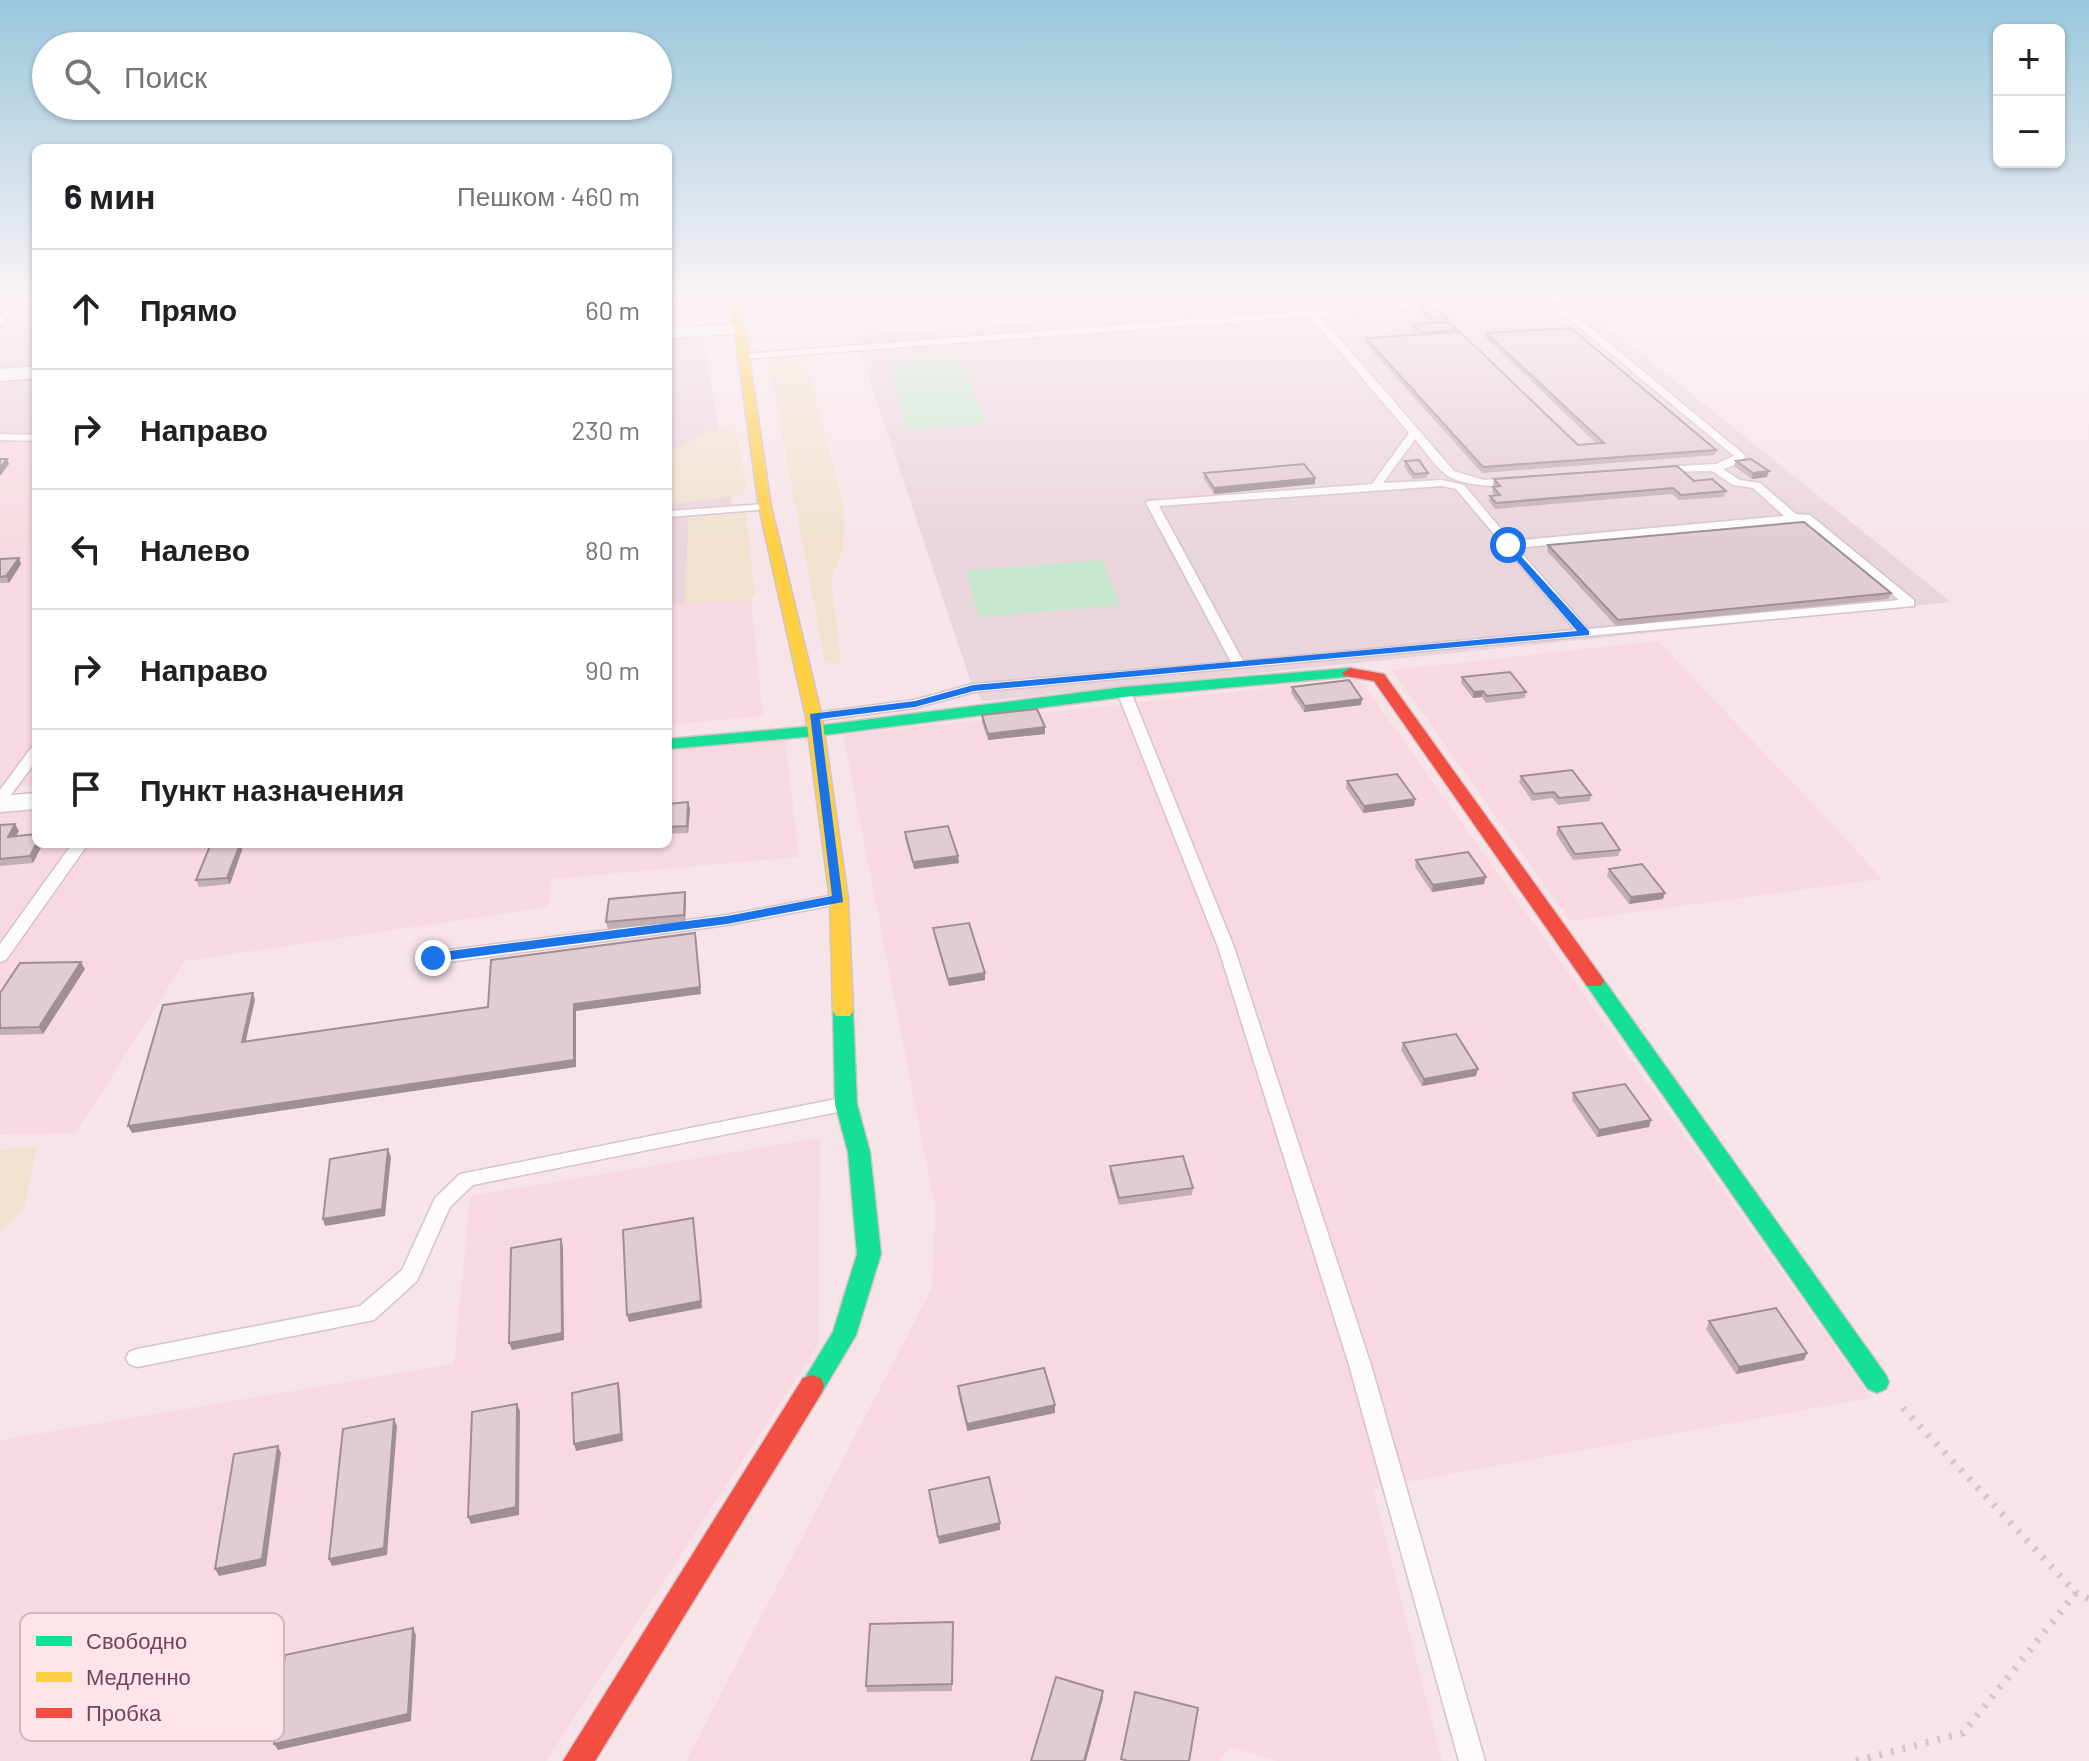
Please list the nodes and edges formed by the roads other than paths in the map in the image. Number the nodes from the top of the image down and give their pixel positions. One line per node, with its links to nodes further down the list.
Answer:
1 (748, 378): 11 (street)
2 (1369, 378): 4 (lane)
3 (1647, 378): 7 (lane)
4 (1416, 431): 9 (lane); 10 (lane)
5 (0, 437): 6 (lane)
6 (32, 438)
7 (1712, 466): 8 (lane); 13 (lane)
8 (1651, 471)
9 (1529, 479)
10 (1375, 487): 14 (lane); 16 (lane)
11 (765, 507): 12 (lane); 18 (street)
12 (672, 514)
13 (1793, 518): 14 (lane); 15 (lane)
14 (1508, 545): 15 (lane)
15 (1585, 633): 16 (lane)
16 (1239, 665): 18 (lane)
17 (1124, 692): 18 (street); 29 (street); 31 (lane)
18 (815, 724): 19 (street); 24 (street)
19 (672, 743)
20 (32, 757): 22 (lane)
21 (32, 801): 22 (street)
22 (0, 802)
23 (77, 848): 25 (lane)
24 (839, 899): 26 (lane); 27 (street)
25 (0, 956)
26 (433, 958)
27 (846, 1104): 28 (lane); 30 (street)
28 (137, 1358)
29 (1877, 1382)
30 (578, 1761)
31 (1472, 1761)

